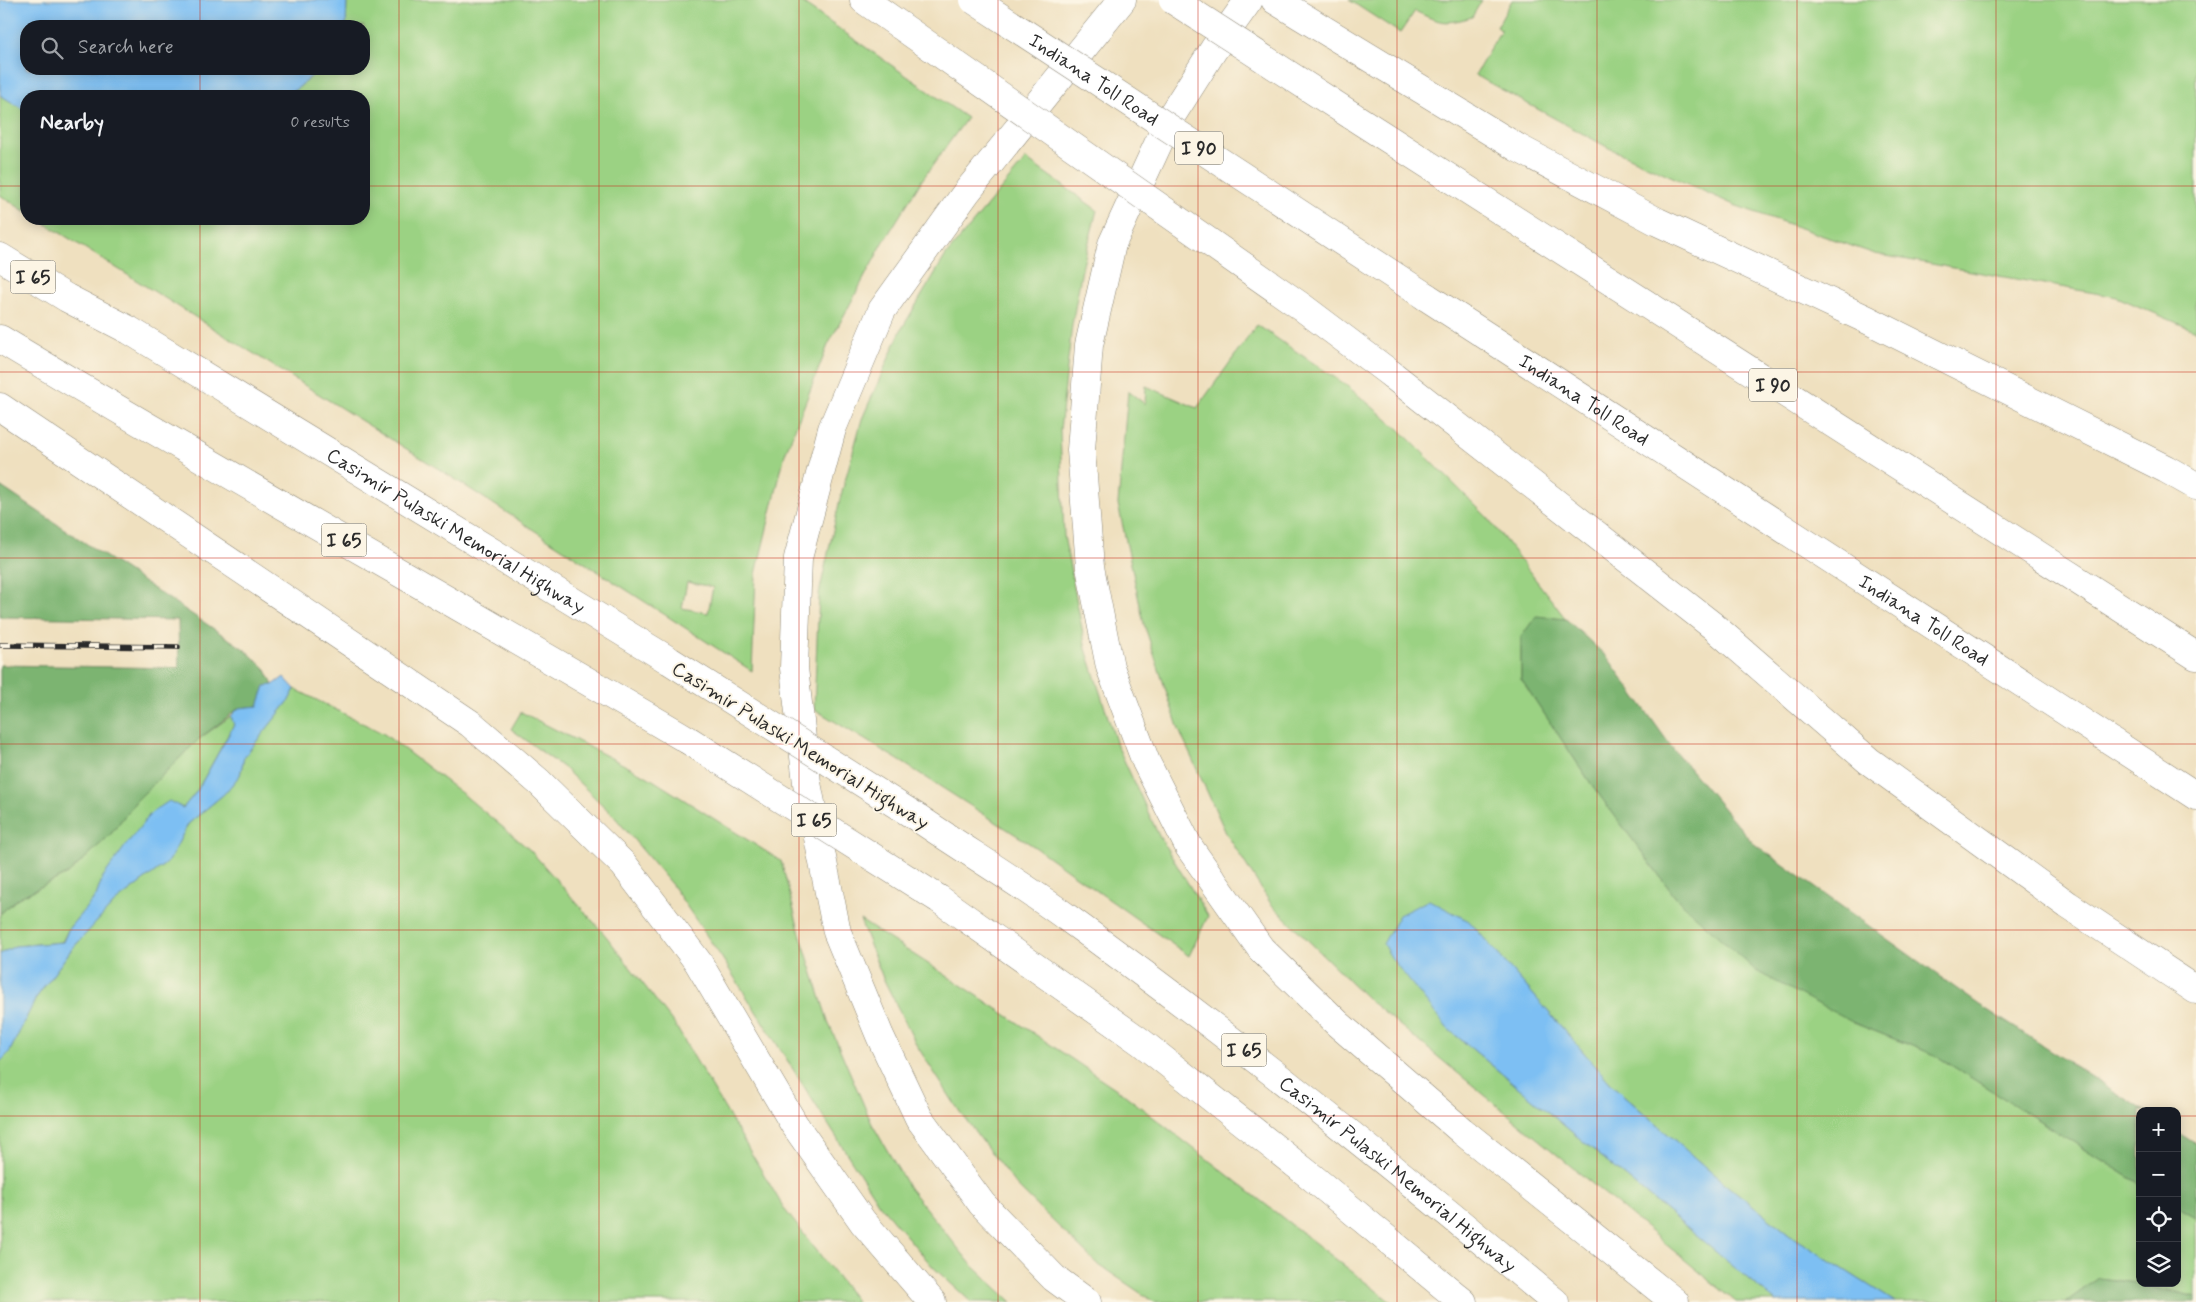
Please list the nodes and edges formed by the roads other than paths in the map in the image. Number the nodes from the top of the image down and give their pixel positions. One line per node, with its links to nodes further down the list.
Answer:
1 (864, 0): 13 (highway, bridge)
2 (974, 0): 12 (highway, Indiana Toll Road / I 90, bridge)
3 (1122, 0): 15 (highway)
4 (1173, 0): 11 (highway, I 90, bridge)
5 (1248, 0): 18 (highway)
6 (1275, 0): 10 (highway)
7 (0, 257): 17 (highway, Casimir Pulaski Memorial Highway / I 65, bridge)
8 (0, 339): 16 (highway, I 65, bridge)
9 (0, 407): 14 (highway)
10 (2196, 486)
11 (2196, 656)
12 (2196, 796)
13 (2196, 990)
14 (932, 1302)
15 (1087, 1302)
16 (1463, 1302)
17 (1555, 1302)
18 (1674, 1302)

